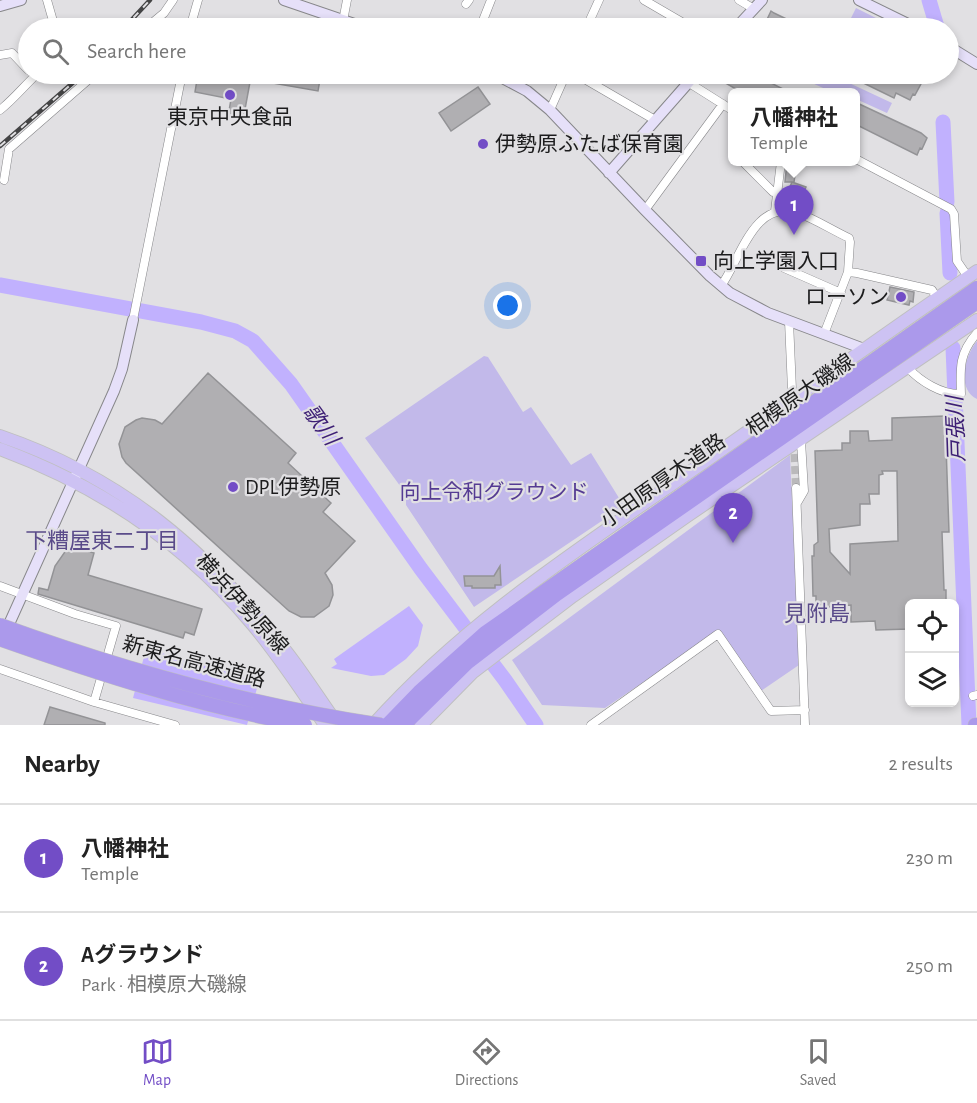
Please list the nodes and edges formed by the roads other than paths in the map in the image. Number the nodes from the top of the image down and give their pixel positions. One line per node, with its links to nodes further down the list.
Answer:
1 (21, 0): 13 (street)
2 (47, 0): 15 (street)
3 (173, 0): 16 (street)
4 (198, 0): 17 (street)
5 (284, 0): 18 (street)
6 (346, 0): 19 (street)
7 (491, 0): 20 (street)
8 (598, 0): 21 (street)
9 (644, 0): 22 (street)
10 (739, 0): 14 (street)
11 (762, 0): 14 (street)
12 (859, 0): 24 (street)
13 (0, 6)
14 (754, 9): 23 (street)
15 (52, 18)
16 (158, 18)
17 (193, 18)
18 (335, 18)
19 (343, 18)
20 (484, 18)
21 (591, 18)
22 (675, 18)
23 (745, 18)
24 (896, 18)
25 (959, 53): 28 (street)
26 (0, 55): 27 (street)
27 (18, 59)
28 (977, 64)
29 (26, 84): 39 (street)
30 (84, 84): 46 (street)
31 (180, 84): 57 (street)
32 (517, 84): 40 (street)
33 (562, 84): 40 (street)
34 (593, 84): 41 (street)
35 (687, 84): 41 (street)
36 (699, 84): 37 (street)
37 (723, 104): 38 (street); 48 (street)
38 (728, 107)
39 (0, 110)
40 (550, 110): 45 (street)
41 (655, 120): 45 (street)
42 (860, 162): 52 (street)
43 (747, 166): 47 (street)
44 (780, 166): 47 (street)
45 (609, 173): 48 (street)
46 (4, 180)
47 (776, 192): 49 (street)
48 (645, 210): 53 (street)
49 (775, 211): 51 (street); 53 (street)
50 (784, 268): 54 (street)
51 (848, 272): 54 (street); 55 (street)
52 (974, 279): 55 (main road, 相模原大磯線); 74 (highway, 小田原厚木道路)
53 (721, 286): 59 (street)
54 (841, 293): 60 (street)
55 (937, 298): 62 (main road, 相模原大磯線)
56 (977, 302): 74 (highway, 小田原厚木道路)
57 (134, 320): 68 (street)
58 (977, 320): 63 (main road, 相模原大磯線)
59 (789, 321): 60 (street); 64 (street)
60 (824, 333): 62 (street)
61 (977, 333): 63 (street)
62 (864, 350): 74 (main road, 相模原大磯線)
63 (908, 368): 66 (main road, 相模原大磯線)
64 (792, 390)
65 (0, 436): 68 (main road, 横浜伊勢原線)
66 (801, 441): 70 (street); 74 (main road, 相模原大磯線)
67 (0, 449): 68 (main road, 横浜伊勢原線)
68 (77, 475): 72 (street); 83 (main road, 横浜伊勢原線); 84 (main road, 横浜伊勢原線)
69 (796, 488): 70 (street)
70 (797, 502): 80 (street)
71 (0, 586): 72 (street)
72 (22, 595): 76 (street); 79 (street)
73 (0, 625): 86 (highway, 新東名高速道路, bridge)
74 (488, 638): 77 (highway, 小田原厚木道路); 77 (main road, 相模原大磯線)
75 (0, 639): 82 (highway, 新東名高速道路, bridge)
76 (0, 644)
77 (463, 658): 85 (main road, 相模原大磯線); 87 (highway, 小田原厚木道路); 88 (highway, 小田原厚木道路); 89 (main road, 相模原大磯線)
78 (0, 669): 79 (street)
79 (94, 702): 81 (street)
80 (805, 711): 90 (street); 91 (street)
81 (175, 725)
82 (305, 725)
83 (326, 725)
84 (338, 725)
85 (374, 725)
86 (381, 725)
87 (387, 725)
88 (404, 725)
89 (421, 725)
90 (591, 725)
91 (805, 725)

